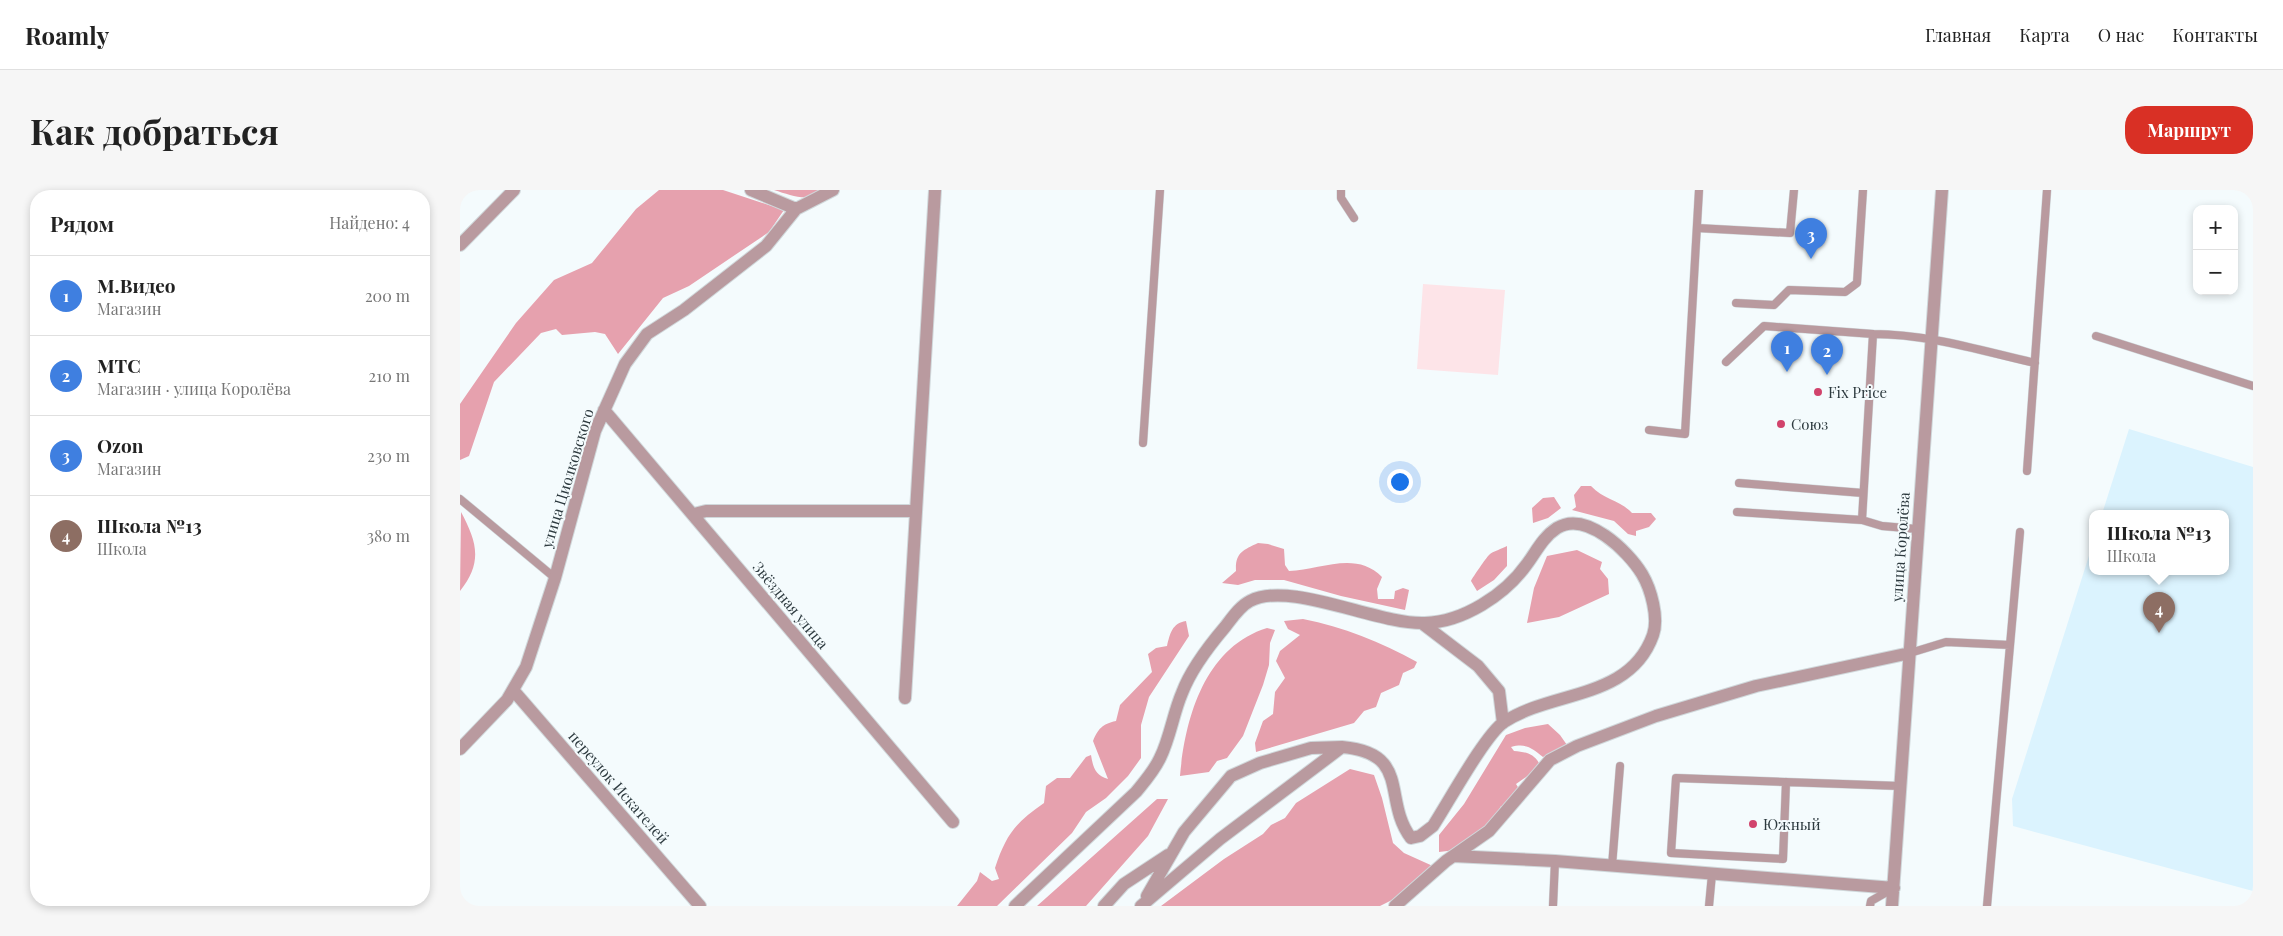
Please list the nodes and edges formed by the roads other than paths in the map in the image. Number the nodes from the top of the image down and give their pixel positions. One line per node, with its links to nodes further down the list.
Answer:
1 (514, 190): 15 (street)
2 (751, 190): 12 (street)
3 (833, 190): 12 (street)
4 (935, 190): 30 (street)
5 (1160, 190): 25 (lane)
6 (1340, 190): 13 (lane)
7 (1699, 190): 14 (lane)
8 (1794, 190): 14 (lane)
9 (1863, 190): 16 (lane)
10 (1942, 190): 19 (street, улица Королёва)
11 (2047, 190): 21 (lane)
12 (796, 209): 23 (street, улица Циолковского)
13 (1354, 218)
14 (1697, 228): 24 (lane)
15 (460, 244)
16 (1736, 303)
17 (1873, 334): 19 (lane); 20 (lane); 28 (lane)
18 (2096, 336): 22 (lane)
19 (1932, 339): 21 (lane); 34 (street, улица Королёва)
20 (1726, 362)
21 (2035, 363): 26 (lane)
22 (2253, 386)
23 (604, 410): 32 (street, Звёздная улица); 36 (street, улица Циолковского)
24 (1649, 430)
25 (1143, 443)
26 (2027, 471)
27 (1739, 483): 28 (lane)
28 (1863, 493): 33 (lane)
29 (460, 499): 36 (lane)
30 (916, 511): 32 (street); 41 (street)
31 (1737, 512): 33 (lane)
32 (694, 514): 48 (street, Звёздная улица)
33 (1862, 520): 34 (lane)
34 (1917, 529): 39 (street, улица Королёва)
35 (2020, 532): 38 (lane)
36 (555, 578): 40 (street, улица Циолковского)
37 (1423, 624): 42 (street); 42 (street); 56 (street)
38 (2010, 646): 39 (lane); 64 (lane)
39 (1910, 653): 47 (street, улица Королёва); 50 (street)
40 (514, 690): 44 (street, улица Циолковского); 55 (street, переулок Искателей)
41 (905, 698)
42 (1503, 723): 43 (street)
43 (1342, 747): 49 (street); 58 (street)
44 (460, 749)
45 (1620, 766): 52 (lane)
46 (1786, 782): 46 (lane); 47 (lane)
47 (1900, 786): 54 (street, улица Королёва)
48 (952, 822)
49 (1172, 853): 57 (street); 58 (street)
50 (1453, 856): 51 (street); 59 (street)
51 (1555, 861): 52 (street); 60 (lane)
52 (1612, 866): 53 (street)
53 (1712, 874): 54 (street); 61 (lane)
54 (1894, 888): 62 (lane); 63 (street, улица Королёва)
55 (700, 906)
56 (1016, 906)
57 (1104, 906)
58 (1141, 906)
59 (1395, 906)
60 (1553, 906)
61 (1709, 906)
62 (1870, 906)
63 (1892, 906)
64 (1987, 906)

